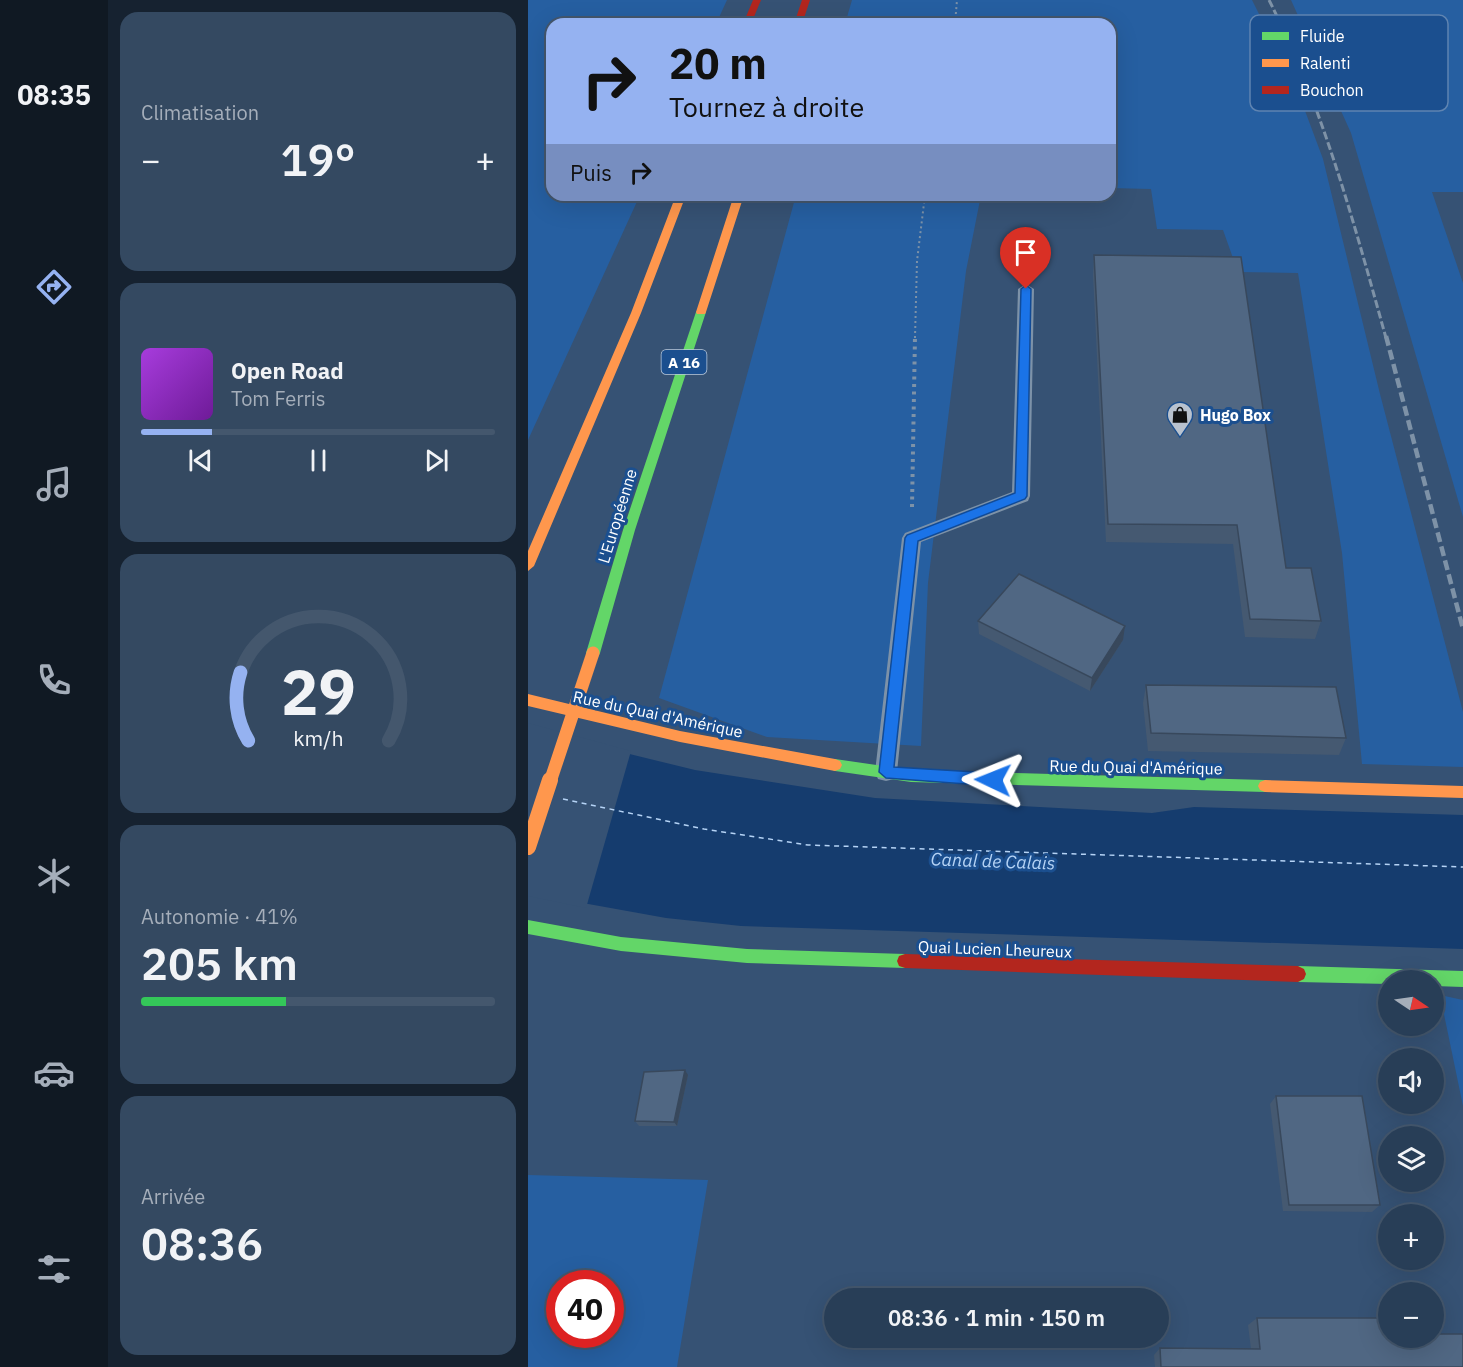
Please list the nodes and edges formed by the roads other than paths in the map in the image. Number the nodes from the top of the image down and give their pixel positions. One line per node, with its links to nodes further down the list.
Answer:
1 (757, 0): 3 (main road)
2 (806, 0): 4 (main road)
3 (750, 18)
4 (800, 18)
5 (679, 201): 8 (main road)
6 (737, 201): 12 (main road, L'Européenne / A 16, bridge)
7 (1026, 289): 10 (lane)
8 (528, 566)
9 (528, 700): 10 (main road, Rue du Quai d'Amérique)
10 (886, 772): 11 (main road, Rue du Quai d'Amérique)
11 (1463, 792)
12 (528, 848)
13 (528, 927): 14 (main road, Quai Lucien Lheureux)
14 (1463, 979)

